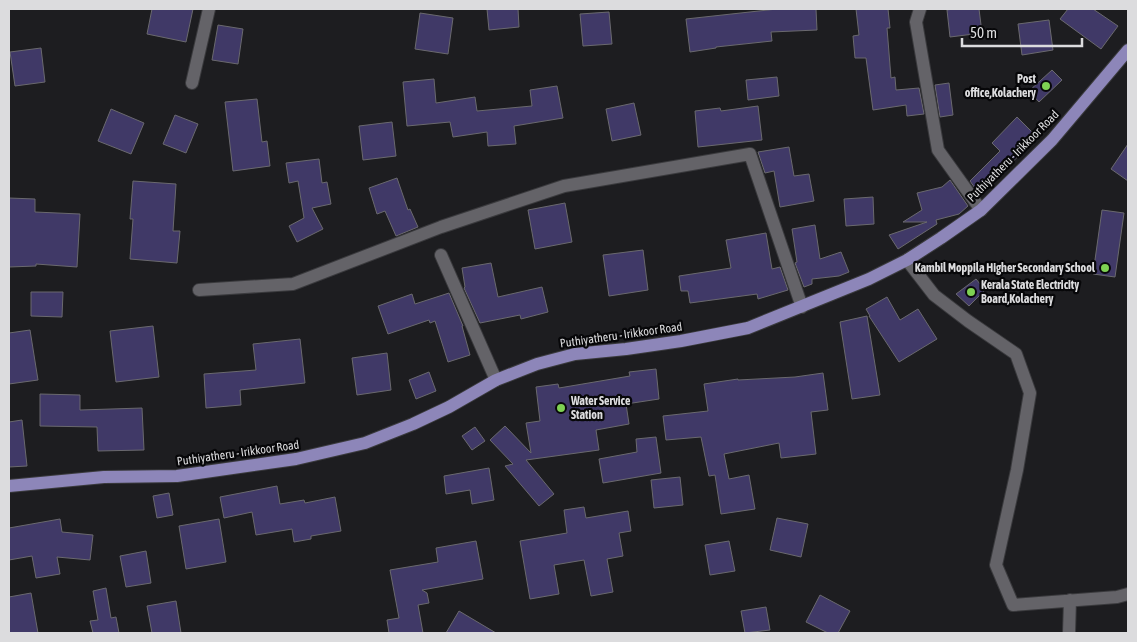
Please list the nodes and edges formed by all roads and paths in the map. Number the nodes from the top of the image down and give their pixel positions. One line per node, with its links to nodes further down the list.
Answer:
1 (209, 9): 4 (street)
2 (920, 9): 5 (street)
3 (1128, 50): 5 (main road, Puthiyatheru - Irikkoor Road)
4 (192, 83)
5 (981, 210): 7 (main road, Puthiyatheru - Irikkoor Road)
6 (441, 255): 10 (street)
7 (907, 260): 9 (main road, Puthiyatheru - Irikkoor Road); 13 (street)
8 (199, 290): 9 (street)
9 (802, 307): 10 (main road, Puthiyatheru - Irikkoor Road)
10 (496, 380): 11 (main road, Puthiyatheru - Irikkoor Road)
11 (9, 486)
12 (1128, 594): 13 (street)
13 (1070, 600): 14 (street)
14 (1069, 633)

